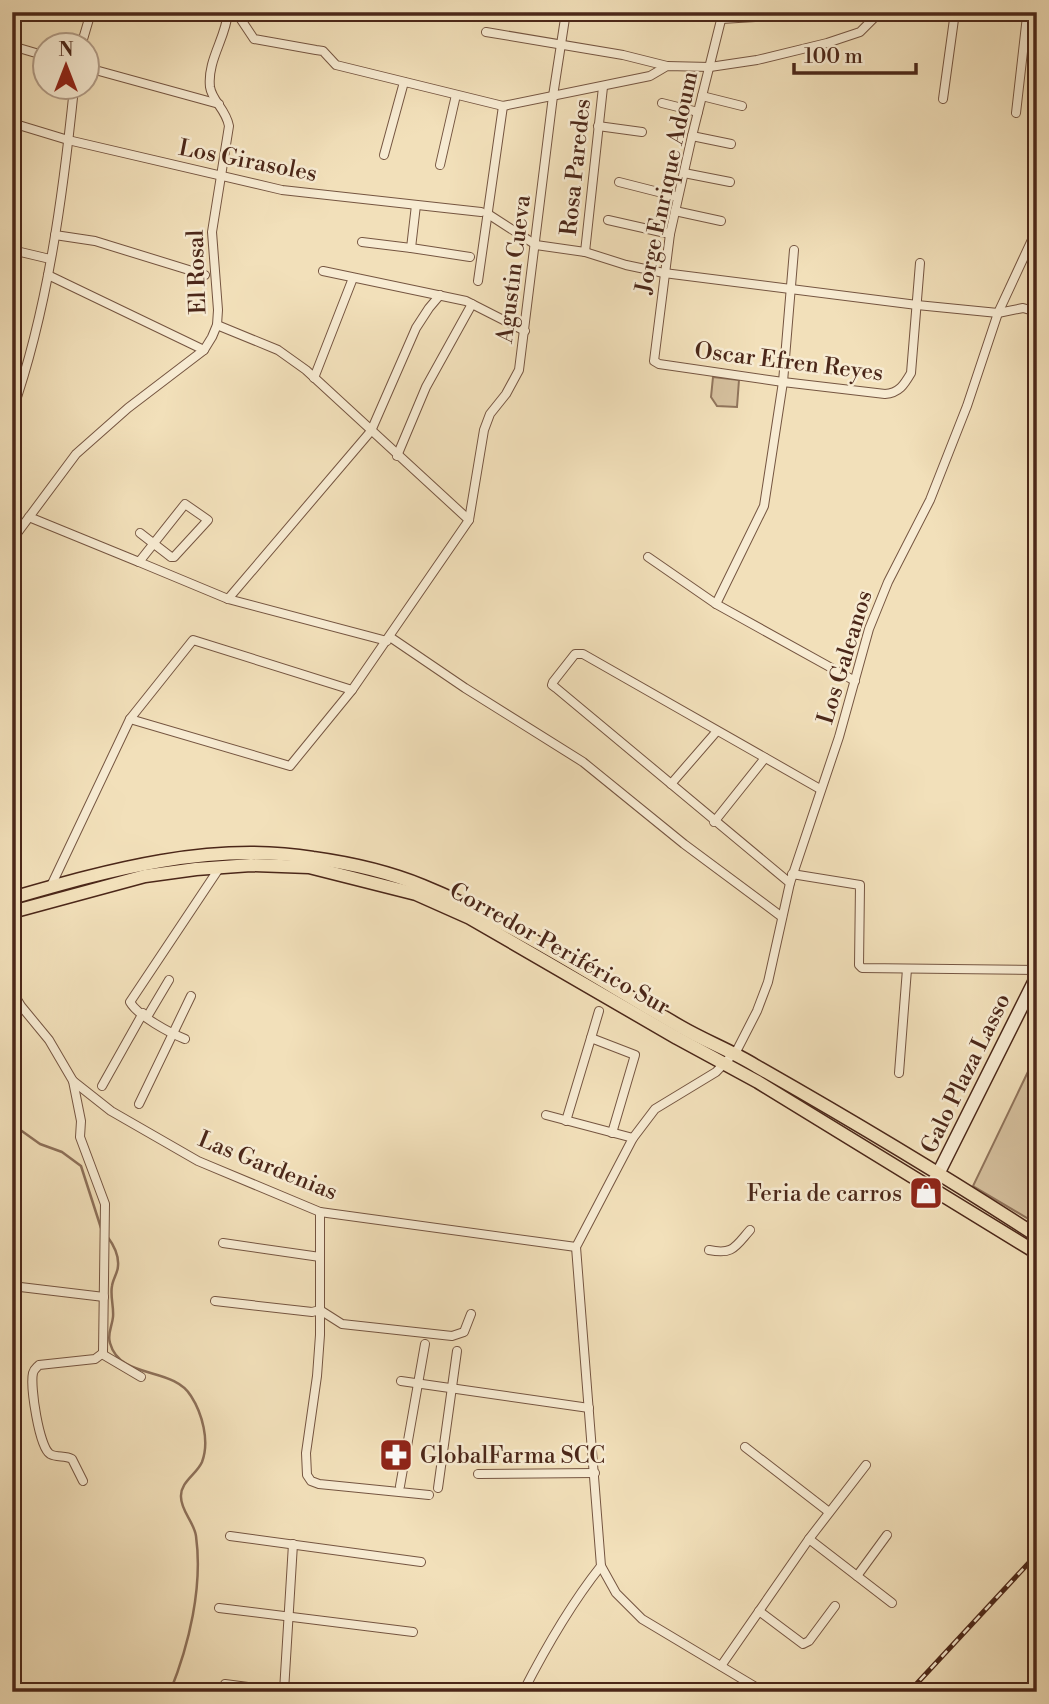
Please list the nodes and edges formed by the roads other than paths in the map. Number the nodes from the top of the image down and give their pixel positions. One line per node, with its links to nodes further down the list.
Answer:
1 (90, 12): 14 (street)
2 (228, 12): 30 (street, El Rosal)
3 (566, 12): 16 (street, Agustin Cueva)
4 (652, 12): 13 (street)
5 (837, 12): 10 (street)
6 (955, 12): 27 (street)
7 (1000, 12): 11 (street)
8 (877, 13): 20 (street)
9 (238, 15): 22 (street)
10 (722, 16): 20 (street, Jorge Enrique Adoum)
11 (1027, 16): 12 (street); 34 (street)
12 (1037, 16)
13 (674, 17)
14 (85, 32)
15 (486, 32): 16 (street)
16 (561, 43): 19 (street); 25 (street, Agustin Cueva)
17 (12, 46): 18 (street)
18 (32, 52)
19 (667, 66): 20 (street); 23 (street)
20 (710, 68): 26 (street, Jorge Enrique Adoum)
21 (102, 72): 30 (street)
22 (404, 82): 24 (street); 41 (street)
23 (603, 87): 25 (street); 36 (street, Rosa Paredes)
24 (456, 94): 31 (street); 42 (street)
25 (553, 96): 31 (street); 57 (street, Agustin Cueva)
26 (702, 96): 32 (street); 33 (street, Jorge Enrique Adoum)
27 (943, 99)
28 (72, 102): 39 (street)
29 (662, 103): 33 (street)
30 (219, 104): 44 (street, El Rosal)
31 (503, 106): 50 (street)
32 (743, 106)
33 (698, 112): 38 (street, Jorge Enrique Adoum)
34 (1016, 113)
35 (12, 123): 39 (street, Los Girasoles)
36 (598, 126): 37 (street); 61 (street, Rosa Paredes)
37 (642, 132)
38 (692, 136): 40 (street); 43 (street, Jorge Enrique Adoum)
39 (68, 140): 44 (street, Los Girasoles); 55 (street)
40 (731, 144)
41 (384, 155)
42 (440, 165)
43 (684, 173): 46 (street); 47 (street, Jorge Enrique Adoum)
44 (221, 176): 48 (street, Los Girasoles); 77 (street, El Rosal)
45 (619, 182): 47 (street)
46 (730, 182)
47 (678, 197): 49 (street, Jorge Enrique Adoum)
48 (416, 205): 50 (street, Los Girasoles); 58 (street)
49 (675, 211): 52 (street); 54 (street, Jorge Enrique Adoum)
50 (485, 213): 57 (street); 70 (street)
51 (608, 220): 54 (street)
52 (721, 221)
53 (1037, 229): 76 (street, Los Galeanos)
54 (670, 234): 66 (street, Jorge Enrique Adoum)
55 (55, 235): 63 (street); 68 (street)
56 (362, 242): 58 (street)
57 (536, 245): 61 (street); 78 (street, Agustin Cueva)
58 (411, 248): 62 (street)
59 (12, 250): 63 (street)
60 (794, 250): 71 (street)
61 (585, 252): 66 (street)
62 (470, 257)
63 (51, 259): 67 (street)
64 (920, 263): 74 (street)
65 (323, 271): 69 (street)
66 (664, 273): 71 (street); 80 (street, Jorge Enrique Adoum)
67 (48, 275): 79 (street); 83 (street)
68 (205, 275)
69 (353, 278): 72 (street); 81 (street)
70 (478, 281)
71 (790, 287): 74 (street); 82 (street)
72 (440, 295): 73 (street); 84 (street)
73 (472, 304): 78 (street); 85 (street)
74 (917, 305): 76 (street); 82 (street, Oscar Efren Reyes)
75 (1037, 312): 76 (street)
76 (998, 313): 96 (street, Los Galeanos)
77 (217, 325): 79 (street, El Rosal); 81 (street)
78 (526, 331): 87 (street, Agustin Cueva)
79 (204, 350): 86 (street, El Rosal)
80 (654, 361): 82 (street, Oscar Efren Reyes)
81 (314, 378): 84 (street)
82 (783, 382): 94 (street)
83 (12, 412)
84 (371, 431): 85 (street); 93 (street)
85 (397, 456): 87 (street)
86 (29, 517): 89 (street, El Rosal); 92 (street)
87 (469, 520): 95 (street)
88 (141, 533): 90 (street)
89 (12, 540)
90 (154, 542): 90 (street); 92 (street)
91 (648, 557): 94 (street)
92 (139, 562): 93 (street)
93 (228, 599): 95 (street)
94 (716, 604): 96 (street)
95 (389, 639): 97 (street); 109 (street)
96 (855, 681): 102 (street, Los Galeanos)
97 (352, 690): 98 (street); 98 (street)
98 (130, 719): 106 (street)
99 (717, 731): 100 (street); 101 (street); 101 (street)
100 (765, 758): 102 (street); 103 (street)
101 (671, 784): 103 (street)
102 (820, 789): 105 (street, Los Galeanos)
103 (715, 822): 105 (street)
104 (220, 867): 108 (main road, Corredor Periférico Sur); 117 (street); 122 (main road, Corredor Periférico Sur)
105 (791, 879): 109 (street, Los Galeanos); 110 (street)
106 (50, 888): 107 (main road, Corredor Periférico Sur); 121 (main road, Corredor Periférico Sur)
107 (12, 898)
108 (12, 912)
109 (782, 917): 121 (street, Los Galeanos)
110 (907, 969): 111 (street); 123 (street)
111 (1037, 970)
112 (1037, 976): 131 (street, Galo Plaza Lasso)
113 (169, 980): 117 (street)
114 (12, 992): 124 (street, Las Gardenias)
115 (191, 996): 118 (street)
116 (599, 1011): 119 (street)
117 (145, 1015): 118 (street); 125 (street)
118 (172, 1034): 120 (street); 126 (street)
119 (591, 1038): 128 (street); 129 (street)
120 (186, 1040)
121 (734, 1053): 122 (street, Los Galeanos); 131 (main road, Corredor Periférico Sur)
122 (724, 1063): 130 (street, Los Galeanos); 132 (main road, Corredor Periférico Sur)
123 (900, 1073)
124 (72, 1081): 133 (street, Las Gardenias); 142 (street)
125 (102, 1086)
126 (139, 1104)
127 (546, 1115): 128 (street)
128 (566, 1121): 129 (street)
129 (612, 1133): 130 (street)
130 (633, 1138): 137 (street, Los Galeanos)
131 (938, 1175): 132 (street, Galo Plaza Lasso); 135 (main road, Corredor Periférico Sur)
132 (931, 1188): 139 (main road, Corredor Periférico Sur)
133 (320, 1212): 137 (street, Las Gardenias); 140 (street)
134 (750, 1230): 138 (street)
135 (1037, 1236)
136 (223, 1243): 140 (street)
137 (576, 1247): 153 (street)
138 (709, 1250)
139 (1037, 1253)
140 (320, 1257): 144 (street)
141 (12, 1286): 142 (street)
142 (104, 1297): 148 (street)
143 (215, 1301): 144 (street)
144 (320, 1310): 145 (street); 161 (street)
145 (471, 1314)
146 (425, 1344): 151 (street)
147 (457, 1351): 152 (street)
148 (102, 1354): 149 (street); 158 (street)
149 (141, 1377)
150 (401, 1381): 151 (street)
151 (417, 1383): 152 (street); 159 (street)
152 (452, 1389): 153 (street); 160 (street)
153 (589, 1408): 156 (street)
154 (745, 1447): 162 (street)
155 (866, 1465): 162 (street)
156 (594, 1473): 157 (street); 168 (street)
157 (478, 1474)
158 (82, 1481)
159 (400, 1486)
160 (438, 1488)
161 (429, 1495)
162 (830, 1513): 165 (street)
163 (887, 1535): 169 (street)
164 (229, 1536): 166 (street)
165 (809, 1539): 169 (street); 173 (street)
166 (293, 1544): 167 (street); 174 (street)
167 (421, 1562)
168 (601, 1566): 176 (street); 179 (street)
169 (857, 1576): 170 (street)
170 (891, 1603)
171 (835, 1606): 173 (street)
172 (219, 1608): 174 (street)
173 (759, 1611): 176 (street)
174 (289, 1617): 175 (street); 178 (street)
175 (413, 1632)
176 (721, 1666): 180 (street)
177 (225, 1684): 178 (street)
178 (286, 1691)
179 (523, 1692)
180 (764, 1692)

